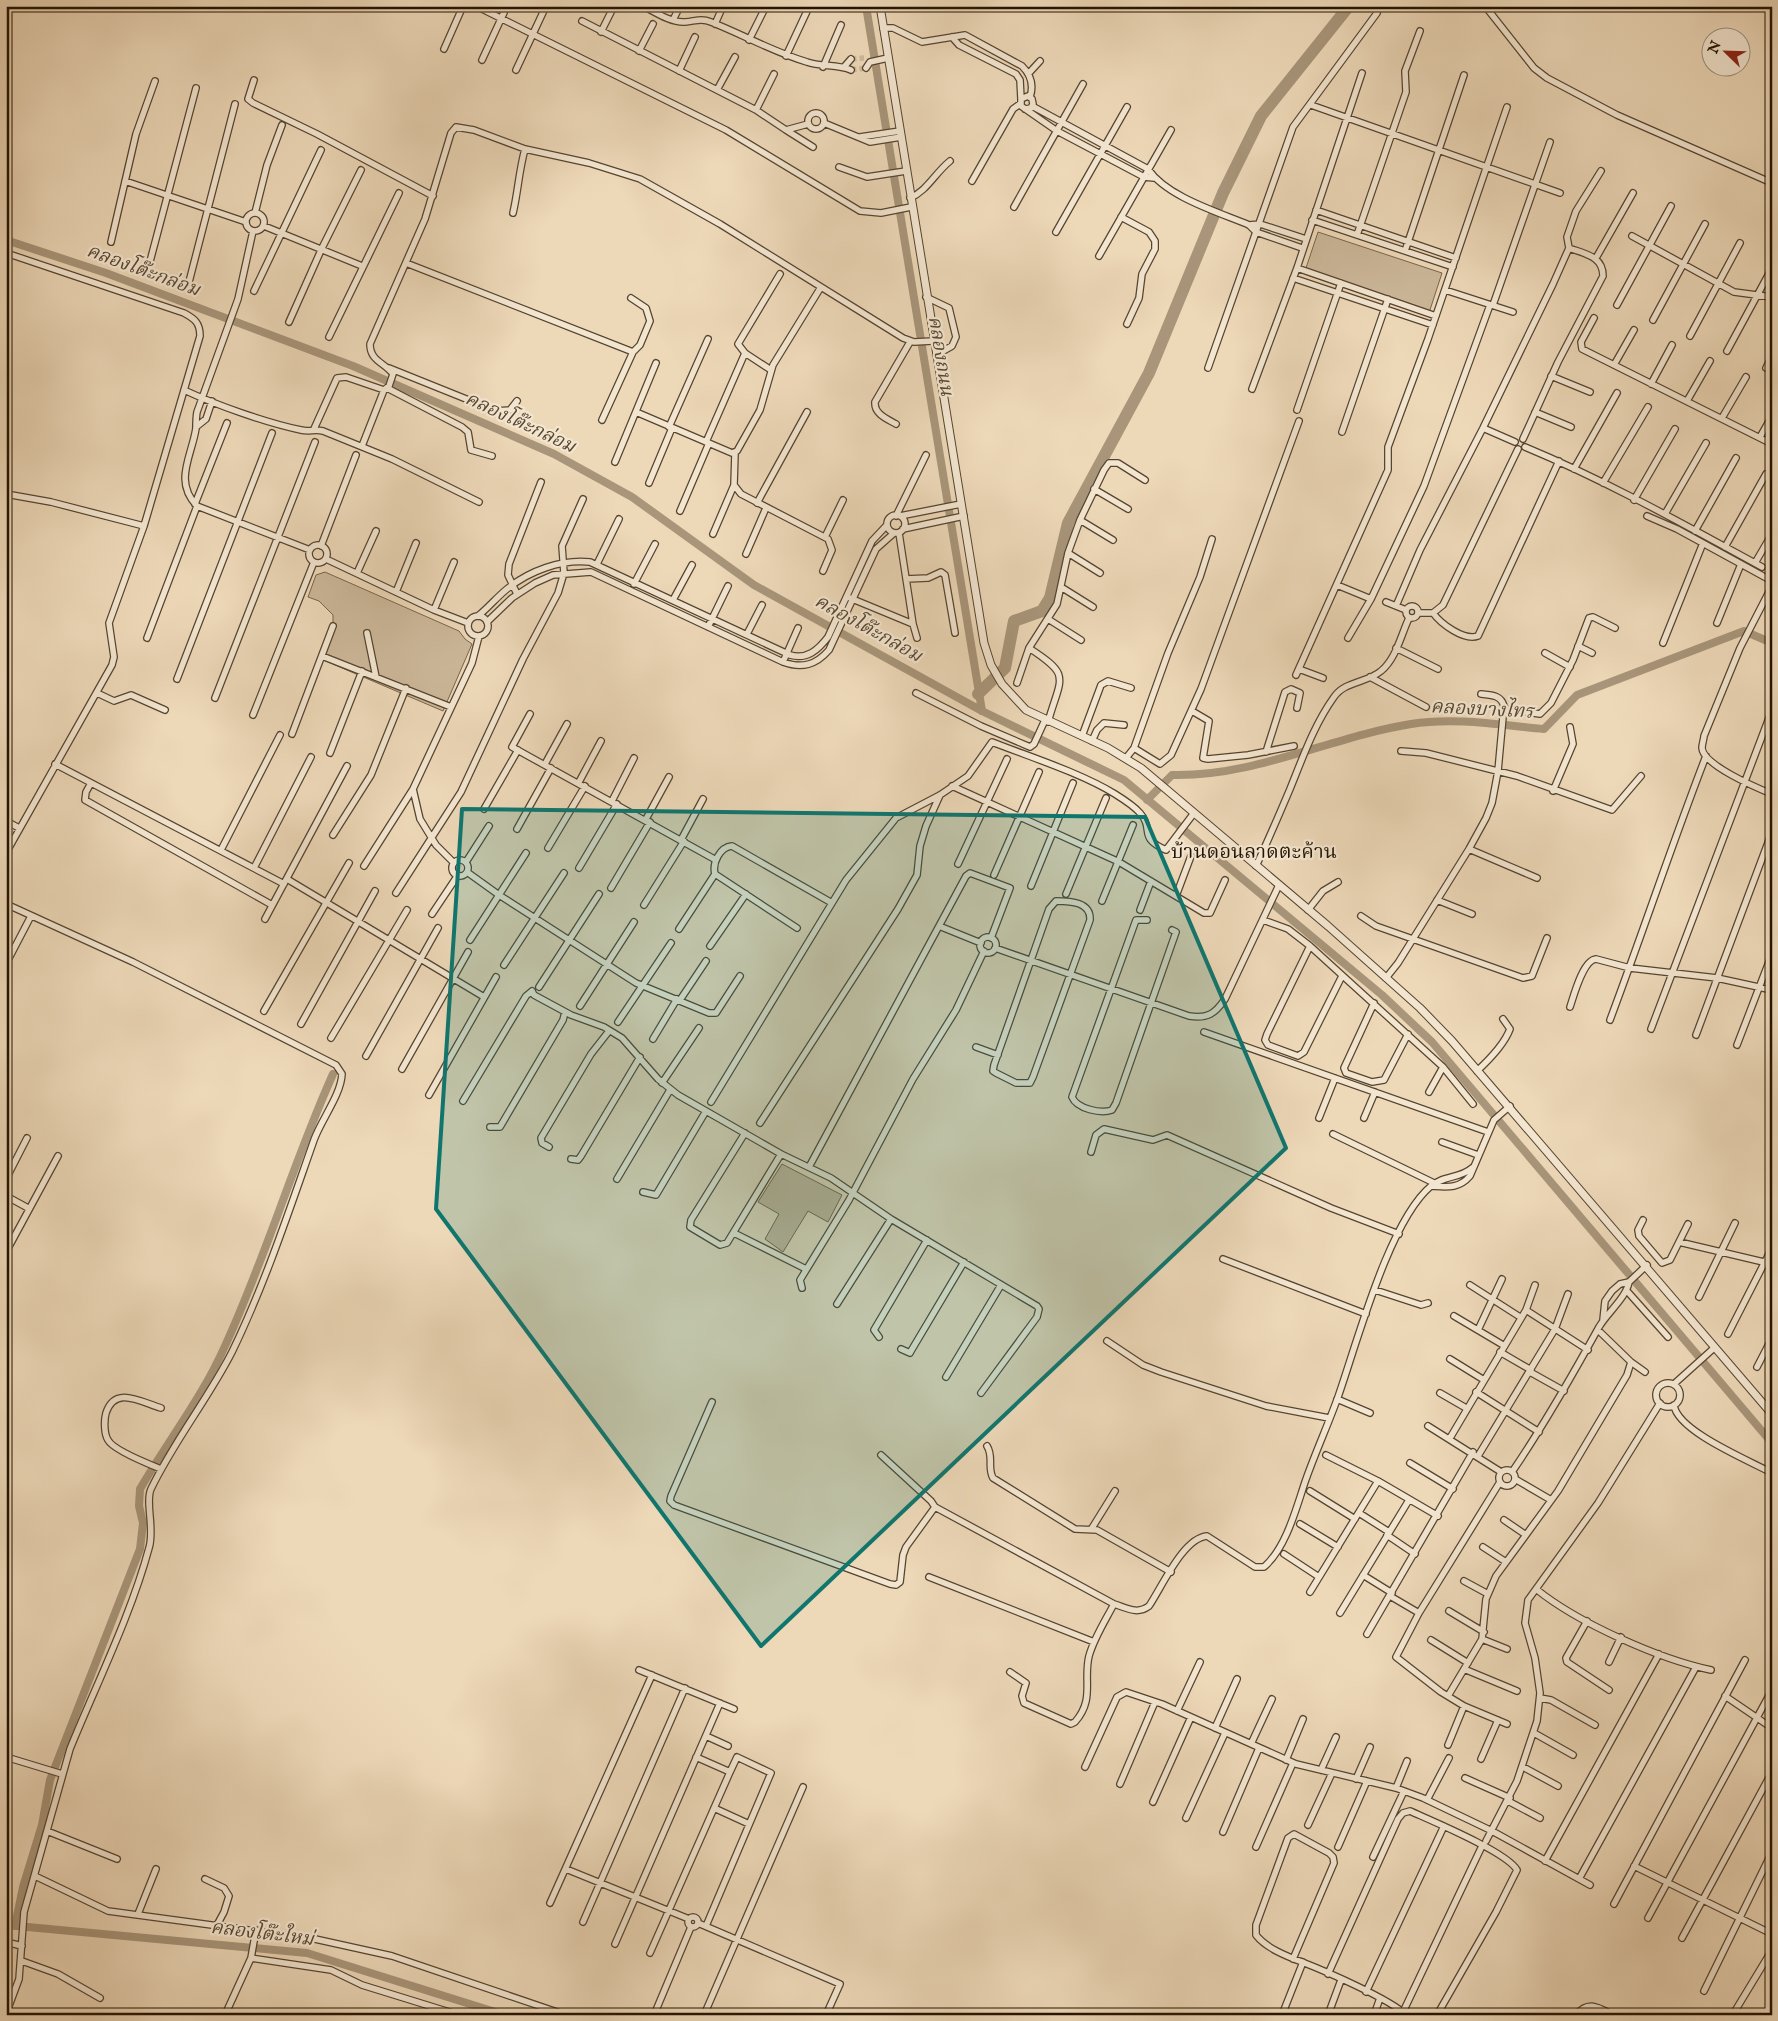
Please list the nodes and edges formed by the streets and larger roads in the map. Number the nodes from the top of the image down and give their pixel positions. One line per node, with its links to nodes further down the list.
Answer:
1 (464, 6): 27 (street)
2 (476, 6): 14 (street)
3 (507, 6): 14 (street)
4 (546, 6): 23 (street)
5 (614, 6): 22 (street)
6 (643, 6): 15 (street)
7 (680, 6): 15 (street)
8 (723, 6): 18 (street)
9 (766, 6): 26 (street)
10 (880, 6): 20 (street)
11 (1485, 6): 89 (street)
12 (808, 9): 29 (street)
13 (1377, 13): 55 (street)
14 (501, 18): 23 (street); 34 (street)
15 (674, 20): 18 (street)
16 (582, 21): 22 (street)
17 (653, 24): 28 (street)
18 (715, 24): 26 (street)
19 (841, 25): 37 (street)
20 (883, 28): 25 (street); 33 (street)
21 (1420, 31): 69 (street)
22 (601, 32): 28 (street)
23 (533, 34): 40 (street); 98 (street)
24 (695, 37): 42 (street)
25 (952, 37): 43 (street); 53 (street)
26 (749, 40): 29 (street)
27 (444, 49)
28 (639, 51): 42 (street)
29 (786, 56): 37 (street)
30 (735, 57): 51 (street)
31 (864, 58): 35 (street)
32 (851, 59): 38 (street)
33 (886, 59): 35 (street); 70 (street)
34 (482, 60)
35 (871, 61): 39 (street)
36 (1040, 61): 43 (street)
37 (823, 67): 38 (street)
38 (844, 67): 41 (street)
39 (866, 68)
40 (516, 70)
41 (851, 70)
42 (679, 71): 51 (street)
43 (1029, 73): 52 (street)
44 (1362, 73): 61 (street)
45 (774, 74): 60 (street)
46 (1464, 74): 76 (street)
47 (155, 80): 88 (street)
48 (254, 80): 95 (street)
49 (1083, 84): 62 (street)
50 (196, 88): 94 (street)
51 (717, 90): 60 (street)
52 (1030, 97): 53 (street); 56 (street)
53 (1021, 101): 59 (street); 87 (street)
54 (235, 104): 100 (street)
55 (1311, 105): 61 (street); 107 (street)
56 (1032, 106): 59 (street); 62 (street)
57 (1127, 107): 72 (street)
58 (1507, 107): 80 (street)
59 (1026, 109): 68 (street)
60 (756, 110): 66 (street)
61 (1347, 118): 69 (street); 101 (street)
62 (1062, 122): 68 (street); 72 (street)
63 (824, 123): 64 (street); 64 (street); 70 (street)
64 (808, 124): 66 (street)
65 (282, 126): 102 (street)
66 (786, 130): 73 (street)
67 (1171, 130): 81 (street)
68 (1057, 131): 77 (street); 99 (street)
69 (1394, 134): 76 (street); 111 (street)
70 (897, 135): 83 (street)
71 (1550, 142): 90 (street)
72 (1105, 145): 77 (street); 81 (street)
73 (812, 146)
74 (526, 149): 95 (street); 103 (street); 143 (street)
75 (321, 150): 113 (street)
76 (1439, 150): 80 (street); 120 (street)
77 (1101, 153): 85 (street); 114 (street)
78 (950, 161): 96 (street)
79 (839, 167): 83 (street)
80 (1487, 167): 90 (street); 129 (street)
81 (1148, 169): 85 (street); 86 (street)
82 (361, 170): 123 (street)
83 (904, 171): 96 (street)
84 (1601, 171): 125 (street)
85 (1144, 177): 86 (street); 104 (street)
86 (1154, 178): 109 (street)
87 (972, 181)
88 (125, 182): 94 (street); 119 (street)
89 (1772, 183)
90 (1536, 184): 92 (street); 152 (street)
91 (399, 193): 133 (street)
92 (1560, 193)
93 (1633, 193): 130 (street)
94 (166, 196): 100 (street); 137 (street)
95 (433, 196): 131 (street)
96 (910, 198): 98 (street)
97 (1670, 206): 122 (street)
98 (909, 207): 147 (street)
99 (1014, 207)
100 (209, 210): 106 (street); 140 (street)
101 (1316, 210): 105 (street); 111 (street)
102 (256, 213): 106 (street); 110 (street)
103 (513, 213)
104 (1121, 217): 128 (street); 160 (street)
105 (1312, 220): 116 (street); 118 (street)
106 (246, 222): 112 (street)
107 (1260, 224): 109 (street); 115 (street); 118 (street)
108 (1705, 224): 132 (street)
109 (1249, 225): 115 (street)
110 (264, 226): 112 (street); 113 (street)
111 (1360, 226): 116 (street); 120 (street)
112 (254, 231): 189 (street)
113 (282, 231): 123 (street); 145 (street)
114 (1056, 232)
115 (1256, 232): 124 (street); 178 (street)
116 (1357, 235): 126 (street)
117 (1632, 236): 122 (street)
118 (1306, 239): 124 (street)
119 (111, 242)
120 (1407, 242): 126 (street); 129 (street)
121 (1740, 243): 142 (street)
122 (1650, 246): 132 (street); 153 (street)
123 (322, 248): 133 (street); 159 (street)
124 (1302, 248): 135 (street)
125 (1569, 248): 130 (street); 207 (street)
126 (1405, 251): 134 (street)
127 (6, 253): 186 (street)
128 (1098, 256)
129 (1456, 258): 134 (street)
130 (1596, 258): 181 (street)
131 (406, 263): 170 (street); 177 (street)
132 (1684, 265): 142 (street); 158 (street)
133 (362, 266): 164 (street)
134 (1453, 267): 144 (street)
135 (1296, 268): 139 (street); 141 (street)
136 (1772, 268): 148 (street)
137 (148, 269)
138 (780, 274): 171 (street)
139 (1293, 278): 146 (street); 185 (street)
140 (189, 282)
141 (1341, 283): 146 (street); 151 (street)
142 (1718, 284): 148 (street); 163 (street)
143 (821, 288): 167 (street); 180 (street)
144 (1445, 290): 152 (street); 156 (street)
145 (254, 291)
146 (1338, 292): 154 (street); 194 (street)
147 (926, 296): 166 (street); 172 (street)
148 (1757, 296): 149 (street); 169 (street)
149 (1772, 297)
150 (632, 298): 170 (street)
151 (1388, 299): 154 (street); 156 (street)
152 (1491, 305): 155 (street); 303 (street)
153 (1617, 305)
154 (1384, 308): 161 (street); 210 (street)
155 (1513, 312)
156 (1436, 316): 161 (street)
157 (1594, 318): 176 (street)
158 (1654, 320)
159 (289, 322)
160 (1127, 324)
161 (1433, 325): 293 (street)
162 (1634, 330): 176 (street)
163 (1690, 336)
164 (330, 337)
165 (708, 339): 206 (street)
166 (931, 341): 167 (street); 172 (street)
167 (912, 342): 203 (street)
168 (1672, 345): 183 (street)
169 (1727, 351)
170 (633, 352): 200 (street)
171 (745, 353): 180 (street); 216 (street)
172 (936, 355): 244 (street)
173 (1772, 356): 179 (street)
174 (1710, 361): 192 (street)
175 (656, 363): 195 (street)
176 (1614, 365): 183 (street)
177 (388, 368): 184 (street); 190 (street)
178 (1208, 368)
179 (1766, 368)
180 (770, 370): 222 (street)
181 (1551, 376): 187 (street); 197 (street)
182 (1746, 377): 199 (street)
183 (1651, 384): 192 (street)
184 (387, 388): 208 (street); 219 (street); 224 (street)
185 (1252, 388)
186 (187, 392): 189 (street); 258 (street)
187 (1590, 392)
188 (1617, 392): 229 (street)
189 (201, 397): 191 (street); 204 (street)
190 (517, 400)
191 (212, 401): 204 (street); 208 (street)
192 (1687, 401): 199 (street)
193 (1648, 407): 234 (street)
194 (1297, 410)
195 (636, 412): 206 (street); 228 (street)
196 (807, 412): 242 (street)
197 (1535, 412): 205 (street); 213 (street)
198 (1772, 416): 212 (street)
199 (1722, 418): 212 (street)
200 (602, 420)
201 (1299, 421): 363 (street)
202 (227, 422): 243 (street)
203 (896, 424)
204 (196, 427): 243 (street)
205 (1571, 427)
206 (671, 428): 216 (street); 233 (street)
207 (1483, 428): 215 (street); 306 (street)
208 (314, 429): 219 (street)
209 (1675, 429): 240 (street)
210 (1342, 432)
211 (272, 433): 255 (street)
212 (1760, 437): 218 (street)
213 (1523, 439): 215 (street); 220 (street)
214 (315, 442): 265 (street)
215 (1515, 442): 221 (street)
216 (707, 443): 222 (street); 248 (street)
217 (1706, 443): 249 (street)
218 (1772, 444)
219 (362, 446): 241 (street)
220 (1525, 446): 221 (street); 227 (street)
221 (1518, 449): 311 (street)
222 (735, 453): 235 (street)
223 (356, 455): 271 (street)
224 (492, 456)
225 (926, 456): 250 (street)
226 (1736, 458): 259 (street)
227 (1559, 460): 229 (street); 311 (street)
228 (615, 462)
229 (1574, 469): 234 (street)
230 (1766, 474): 272 (street)
231 (1145, 480): 236 (street)
232 (541, 482): 292 (street)
233 (649, 483)
234 (1603, 483): 240 (street)
235 (734, 485): 242 (street); 262 (street)
236 (1094, 489): 246 (street); 254 (street)
237 (6, 494): 258 (street)
238 (583, 499): 280 (street)
239 (844, 500): 264 (street)
240 (1634, 500): 249 (street)
241 (478, 502)
242 (757, 503): 245 (street)
243 (196, 505): 255 (street); 329 (street)
244 (958, 505): 247 (street); 251 (street)
245 (766, 508): 264 (street); 275 (street)
246 (1128, 509)
247 (926, 510): 250 (street); 256 (street)
248 (680, 512)
249 (1665, 514): 259 (street)
250 (898, 516): 257 (street); 261 (street)
251 (961, 516): 256 (street); 367 (street)
252 (1647, 516): 270 (street)
253 (619, 519): 281 (street)
254 (1080, 520): 267 (street); 274 (street)
255 (238, 521): 265 (street); 350 (street)
256 (929, 523): 261 (street)
257 (887, 524): 261 (street); 300 (street)
258 (144, 526): 355 (street)
259 (1695, 530): 272 (street)
260 (376, 531): 288 (street)
261 (899, 532): 289 (street); 302 (street)
262 (713, 534)
263 (1772, 534): 279 (street)
264 (824, 537): 285 (street)
265 (278, 538): 273 (street); 357 (street)
266 (1212, 538): 377 (street)
267 (1113, 540)
268 (416, 543): 298 (street)
269 (655, 544): 291 (street)
270 (1703, 544): 282 (street); 333 (street)
271 (321, 546): 273 (street); 276 (street)
272 (1725, 547): 279 (street)
273 (310, 550): 277 (street)
274 (1068, 553): 286 (street); 296 (street)
275 (746, 554)
276 (326, 559): 277 (street); 288 (street)
277 (314, 562): 366 (street)
278 (454, 562): 308 (street)
279 (1755, 563): 284 (street)
280 (562, 564): 281 (street); 287 (street); 292 (street)
281 (597, 564): 291 (street)
282 (1741, 564): 290 (street); 319 (street)
283 (692, 565): 301 (street)
284 (1762, 567)
285 (823, 571)
286 (1100, 572)
287 (564, 573): 297 (street); 299 (street); 420 (street)
288 (357, 574): 298 (street)
289 (906, 579): 320 (street); 326 (street)
290 (1772, 581)
291 (635, 582): 297 (street); 301 (street)
292 (513, 584): 299 (street); 312 (street)
293 (1337, 584): 303 (street); 343 (street)
294 (728, 586): 314 (street)
295 (1772, 586): 382 (street)
296 (1060, 587): 307 (street); 316 (street)
297 (631, 591): 322 (street)
298 (396, 592): 308 (street)
299 (517, 594): 317 (street)
300 (847, 596): 302 (street); 313 (street)
301 (673, 600): 314 (street)
302 (854, 600): 313 (street); 320 (street)
303 (1371, 600): 331 (street)
304 (1386, 602): 306 (street)
305 (762, 605): 327 (street)
306 (1396, 606): 309 (street)
307 (1093, 607)
308 (434, 610): 318 (street)
309 (1406, 610): 310 (street); 315 (street)
310 (1418, 613): 311 (street); 315 (street)
311 (1432, 613)
312 (478, 616): 317 (street); 318 (street)
313 (842, 617): 339 (street); 341 (street)
314 (712, 618): 322 (street); 327 (street)
315 (1409, 618): 336 (street)
316 (1048, 619): 332 (street); 335 (street)
317 (487, 622): 328 (street)
318 (468, 623): 328 (street)
319 (1717, 623)
320 (913, 624): 330 (street)
321 (333, 626): 340 (street)
322 (708, 627): 341 (street)
323 (798, 628): 339 (street)
324 (1614, 628): 334 (street)
325 (367, 632): 347 (street)
326 (955, 632)
327 (747, 634): 339 (street)
328 (479, 636): 359 (street)
329 (147, 638)
330 (917, 638)
331 (1348, 638)
332 (1081, 640)
333 (1663, 643)
334 (1578, 646): 338 (street); 342 (street)
335 (1029, 648): 351 (street); 367 (street)
336 (1396, 648): 344 (street); 348 (street)
337 (1545, 653): 342 (street)
338 (1592, 653)
339 (786, 654): 341 (street)
340 (322, 656): 345 (street); 371 (street)
341 (783, 662)
342 (1570, 667): 364 (street)
343 (1299, 669): 346 (street); 349 (street)
344 (1438, 669)
345 (362, 671): 347 (street); 381 (street)
346 (1296, 675)
347 (376, 677): 352 (street)
348 (1370, 677): 358 (street); 436 (street)
349 (1322, 678)
350 (177, 679)
351 (1017, 683)
352 (406, 688): 359 (street); 419 (street)
353 (1130, 688): 373 (street)
354 (916, 692): 367 (street)
355 (100, 694): 361 (street); 387 (street)
356 (1481, 694): 364 (street)
357 (215, 698)
358 (1426, 706)
359 (452, 707): 400 (street)
360 (1297, 708): 380 (street)
361 (165, 710)
362 (1772, 710): 397 (street)
363 (1192, 711): 377 (street); 380 (street)
364 (1504, 711): 391 (street)
365 (530, 714): 378 (street)
366 (253, 715)
367 (1046, 721): 373 (street)
368 (567, 724): 388 (street)
369 (1124, 725): 375 (street)
370 (1570, 727): 401 (street)
371 (292, 734)
372 (280, 735): 425 (street)
373 (1082, 736): 375 (street)
374 (601, 741): 398 (street)
375 (1092, 741): 385 (street)
376 (1294, 746): 380 (street)
377 (1134, 748): 385 (street)
378 (518, 750): 388 (street); 408 (street)
379 (1401, 751): 391 (street)
380 (1266, 752)
381 (330, 753)
382 (1706, 756): 397 (street); 504 (street)
383 (311, 757): 437 (street)
384 (634, 758): 406 (street)
385 (1126, 758): 409 (street)
386 (1007, 759): 407 (street)
387 (55, 764): 395 (street); 415 (street)
388 (545, 764): 390 (street)
389 (347, 766): 446 (street)
390 (551, 768): 398 (street); 416 (street)
391 (1498, 771): 401 (street); 424 (street)
392 (1039, 772): 410 (street)
393 (1641, 776): 401 (street)
394 (669, 777): 412 (street)
395 (91, 783): 425 (street); 464 (street)
396 (1073, 783): 418 (street)
397 (1744, 783): 402 (street); 505 (street)
398 (582, 784): 406 (street); 423 (street)
399 (952, 786): 403 (street); 407 (street); 409 (street)
400 (412, 789): 420 (street); 435 (street)
401 (1553, 791)
402 (1772, 794)
403 (940, 795): 462 (street); 559 (street)
404 (1106, 798): 422 (street)
405 (703, 799): 421 (street)
406 (614, 802): 412 (street); 438 (street)
407 (986, 803): 410 (street); 434 (street)
408 (484, 809)
409 (1193, 815): 436 (street)
410 (1019, 818): 418 (street); 443 (street)
411 (6, 821): 415 (street)
412 (648, 821): 421 (street); 451 (street)
413 (1133, 825): 431 (street)
414 (489, 826): 430 (street)
415 (19, 828): 426 (street)
416 (517, 829)
417 (1772, 832): 512 (street)
418 (1053, 833): 422 (street); 449 (street)
419 (333, 835)
420 (431, 837): 433 (street); 453 (street)
421 (682, 841): 429 (street); 465 (street)
422 (1085, 847): 431 (street); 456 (street)
423 (548, 848)
424 (1469, 849): 444 (street); 459 (street)
425 (220, 850): 437 (street)
426 (6, 853)
427 (526, 853): 457 (street)
428 (1191, 856): 458 (street)
429 (716, 860): 441 (street); 462 (street)
430 (466, 862): 433 (street); 439 (street)
431 (1119, 862): 447 (street); 460 (street)
432 (349, 863): 461 (street)
433 (454, 864): 442 (street)
434 (958, 864)
435 (364, 866)
436 (1256, 866): 450 (street)
437 (254, 868): 446 (street)
438 (579, 868)
439 (467, 872): 442 (street); 457 (street)
440 (564, 873): 473 (street)
441 (715, 874): 455 (street); 482 (street)
442 (458, 875): 469 (street)
443 (994, 875)
444 (1537, 878)
445 (1225, 880): 458 (street)
446 (286, 881): 461 (street); 464 (street)
447 (1150, 881): 458 (street); 467 (street)
448 (1338, 882): 468 (street)
449 (1031, 886)
450 (1280, 886): 468 (street); 476 (street)
451 (611, 888)
452 (375, 891): 477 (street)
453 (396, 893)
454 (599, 894): 488 (street)
455 (746, 894): 481 (street); 492 (street)
456 (1066, 894)
457 (499, 895): 473 (street); 487 (street)
458 (1176, 896)
459 (1437, 900): 470 (street); 489 (street)
460 (1102, 901)
461 (326, 902): 477 (street); 524 (street)
462 (832, 903): 553 (street)
463 (6, 904): 471 (street)
464 (272, 905): 474 (street)
465 (644, 905)
466 (407, 910): 486 (street)
467 (1140, 910)
468 (1308, 910): 511 (street)
469 (432, 914)
470 (1472, 914)
471 (31, 916): 501 (street); 659 (street)
472 (1361, 916): 489 (street)
473 (534, 918): 488 (street); 502 (street)
474 (264, 919)
475 (1146, 920): 516 (street)
476 (1263, 920): 493 (street); 521 (street)
477 (358, 921): 486 (street); 529 (street)
478 (634, 922): 503 (street)
479 (939, 926): 484 (street); 491 (street); 572 (street)
480 (438, 928): 498 (street)
481 (796, 928)
482 (679, 929)
483 (1172, 930): 521 (street)
484 (991, 938): 491 (street); 494 (street)
485 (1547, 938): 489 (street)
486 (389, 940): 498 (street); 536 (street)
487 (470, 940)
488 (570, 940): 503 (street); 515 (street)
489 (1412, 940): 511 (street)
490 (671, 943): 513 (street)
491 (981, 943): 495 (street)
492 (710, 946)
493 (1310, 946): 508 (street); 508 (street)
494 (995, 948): 495 (street); 500 (street)
495 (984, 951): 578 (street)
496 (468, 952): 510 (street)
497 (1772, 954): 514 (street)
498 (421, 959): 510 (street); 541 (street)
499 (706, 961): 519 (street)
500 (1031, 961): 506 (street); 506 (street); 540 (street)
501 (6, 964)
502 (504, 965)
503 (607, 965): 513 (street); 522 (street)
504 (1630, 968): 505 (street); 523 (street); 527 (street)
505 (1673, 972): 512 (street); 531 (street)
506 (1070, 975): 516 (street); 540 (street)
507 (740, 976): 519 (street)
508 (1342, 976): 520 (street)
509 (496, 977): 518 (street)
510 (453, 978): 518 (street); 544 (street)
511 (1386, 978): 545 (street)
512 (1717, 978): 514 (street); 535 (street)
513 (644, 986): 519 (street); 528 (street)
514 (1760, 986): 517 (street); 538 (street)
515 (539, 987)
516 (1111, 989): 521 (street); 521 (street)
517 (1772, 990)
518 (484, 997): 551 (street)
519 (679, 1000): 537 (street)
520 (1374, 1003): 534 (street); 534 (street)
521 (1152, 1004)
522 (580, 1006)
523 (1570, 1007)
524 (264, 1011)
525 (565, 1012): 532 (street); 552 (street); 560 (street)
526 (1503, 1019): 545 (street)
527 (1610, 1020)
528 (618, 1022)
529 (301, 1024)
530 (699, 1028): 547 (street)
531 (1651, 1029)
532 (609, 1031): 542 (street); 566 (street)
533 (1204, 1032): 546 (street)
534 (1408, 1034): 543 (street)
535 (1696, 1035)
536 (332, 1038)
537 (653, 1039)
538 (1737, 1045)
539 (976, 1047): 540 (street)
540 (998, 1055)
541 (366, 1056)
542 (640, 1057): 547 (street); 571 (street)
543 (1443, 1067): 550 (street); 554 (street)
544 (402, 1070)
545 (1477, 1071): 555 (street)
546 (1335, 1078): 549 (street); 557 (street)
547 (662, 1083): 548 (street)
548 (670, 1090): 556 (street); 574 (street)
549 (1375, 1092): 558 (street); 561 (street)
550 (1429, 1092)
551 (429, 1095)
552 (463, 1101)
553 (711, 1102)
554 (1473, 1104)
555 (1507, 1108): 561 (street); 596 (street)
556 (706, 1111): 562 (street); 577 (street)
557 (1319, 1118)
558 (1364, 1118)
559 (760, 1122)
560 (490, 1127)
561 (1488, 1132): 569 (street)
562 (744, 1133): 568 (street); 585 (street)
563 (1333, 1134): 576 (street)
564 (27, 1138): 575 (street)
565 (1442, 1142): 569 (street)
566 (549, 1147)
567 (1091, 1152): 586 (street)
568 (781, 1154): 572 (street); 585 (street)
569 (1478, 1155): 573 (street)
570 (58, 1156): 580 (street)
571 (571, 1159)
572 (809, 1167): 578 (street)
573 (1474, 1167): 576 (street); 576 (street)
574 (617, 1179)
575 (6, 1180)
576 (1433, 1185): 586 (street)
577 (643, 1192)
578 (853, 1193): 581 (street); 597 (street)
579 (6, 1196): 580 (street)
580 (28, 1208): 590 (street)
581 (891, 1219): 587 (street); 610 (street)
582 (1643, 1220): 588 (street)
583 (1735, 1223): 591 (street)
584 (1688, 1224): 588 (street)
585 (734, 1233): 597 (street)
586 (1399, 1234): 604 (street)
587 (927, 1240): 593 (street); 620 (street)
588 (1679, 1242): 591 (street)
589 (1772, 1248): 594 (street)
590 (6, 1252)
591 (1722, 1252): 594 (street); 607 (street)
592 (1223, 1259): 612 (street)
593 (964, 1262): 600 (street); 625 (street)
594 (1764, 1262): 595 (street); 619 (street)
595 (1772, 1264)
596 (1647, 1265): 599 (street); 627 (street)
597 (806, 1269): 603 (street)
598 (1502, 1279): 608 (street)
599 (1629, 1282): 605 (street); 615 (street)
600 (1001, 1285): 634 (street); 639 (street)
601 (1470, 1285): 608 (street)
602 (1535, 1285): 611 (street)
603 (802, 1288)
604 (1375, 1290): 609 (street); 612 (street)
605 (1627, 1291): 615 (street); 621 (street)
606 (1568, 1294): 616 (street)
607 (1699, 1297)
608 (1494, 1300): 614 (street); 617 (street)
609 (1428, 1303)
610 (837, 1304)
611 (1526, 1310): 614 (street); 616 (street)
612 (1366, 1314): 641 (street)
613 (1454, 1316): 617 (street)
614 (1520, 1317): 624 (street)
615 (1604, 1320): 618 (street)
616 (1555, 1329): 626 (street); 632 (street)
617 (1478, 1330): 624 (street)
618 (1598, 1330): 626 (street); 630 (street)
619 (1728, 1334)
620 (879, 1337)
621 (1668, 1337)
622 (1772, 1338): 631 (street)
623 (1107, 1341): 650 (street)
624 (1504, 1345): 628 (street)
625 (901, 1349)
626 (1588, 1350): 637 (street)
627 (1712, 1351): 636 (street); 649 (street)
628 (1500, 1352): 632 (street); 635 (street)
629 (1450, 1359): 635 (street)
630 (1631, 1362): 633 (street); 670 (street)
631 (1757, 1367)
632 (1531, 1371): 637 (street); 647 (street)
633 (1645, 1372)
634 (946, 1377)
635 (1484, 1380): 638 (street)
636 (1674, 1384): 643 (street); 644 (street)
637 (1564, 1391): 652 (street)
638 (1476, 1392): 646 (street); 647 (street)
639 (981, 1393)
640 (1440, 1393): 646 (street)
641 (1337, 1399): 648 (street); 650 (street)
642 (712, 1402): 671 (street)
643 (1660, 1403): 644 (street); 690 (street)
644 (1674, 1405): 662 (street)
645 (161, 1408): 659 (street)
646 (1466, 1408): 653 (street)
647 (1506, 1411): 652 (street); 655 (street)
648 (1370, 1413)
649 (1772, 1414)
650 (1329, 1418): 685 (street)
651 (1428, 1426): 653 (street)
652 (1539, 1432): 661 (street)
653 (1450, 1438): 655 (street)
654 (987, 1446): 677 (street)
655 (1475, 1454): 660 (street); 666 (street)
656 (882, 1455): 671 (street)
657 (1326, 1455): 664 (street)
658 (1410, 1463): 666 (street)
659 (159, 1468): 762 (street)
660 (1501, 1472): 661 (street); 665 (street)
661 (1512, 1472): 663 (street)
662 (1772, 1473)
663 (1515, 1479): 665 (street); 670 (street)
664 (1378, 1481): 669 (street); 672 (street)
665 (1500, 1482): 697 (street)
666 (1452, 1489): 673 (street)
667 (1310, 1490): 674 (street)
668 (1115, 1491): 677 (street)
669 (1409, 1500): 673 (street); 678 (street)
670 (1551, 1500): 679 (street)
671 (935, 1507): 694 (street)
672 (1359, 1513): 674 (street); 678 (street)
673 (1438, 1516): 683 (street)
674 (1355, 1519): 680 (street)
675 (1504, 1520): 679 (street)
676 (1300, 1524): 680 (street)
677 (1092, 1528): 685 (street)
678 (1388, 1534): 683 (street); 686 (street)
679 (1526, 1535): 684 (street)
680 (1338, 1547): 688 (street)
681 (1482, 1548): 684 (street)
682 (1284, 1554): 688 (street)
683 (1415, 1554): 692 (street)
684 (1506, 1562): 693 (street)
685 (1171, 1572): 694 (street)
686 (1363, 1575): 692 (street); 696 (street)
687 (929, 1576): 704 (street)
688 (1319, 1577): 691 (street)
689 (1464, 1580): 693 (street)
690 (1536, 1589): 698 (street); 724 (street)
691 (1310, 1592)
692 (1391, 1594): 697 (street); 700 (street)
693 (1488, 1594): 699 (street)
694 (1114, 1604): 704 (street)
695 (1449, 1611): 699 (street)
696 (1340, 1613)
697 (1419, 1613): 722 (street)
698 (1587, 1621): 701 (street); 719 (street)
699 (1484, 1632): 702 (street)
700 (1367, 1634)
701 (1621, 1637): 706 (street); 710 (street)
702 (1482, 1639): 705 (street); 709 (street)
703 (1431, 1640): 709 (street)
704 (1094, 1642): 715 (street)
705 (1507, 1649)
706 (1659, 1654): 711 (street); 789 (street)
707 (1745, 1660): 723 (street)
708 (1200, 1662): 730 (street)
709 (1468, 1662): 712 (street)
710 (1609, 1662)
711 (1696, 1666): 714 (street); 795 (street)
712 (1464, 1669): 721 (street); 722 (street)
713 (640, 1670): 716 (street)
714 (1711, 1670)
715 (1010, 1672)
716 (652, 1675): 718 (street); 791 (street)
717 (1237, 1679): 737 (street)
718 (685, 1688): 727 (street); 796 (street)
719 (1609, 1690)
720 (1772, 1690): 732 (street)
721 (1517, 1691)
722 (1448, 1696): 728 (street)
723 (1725, 1696): 732 (street); 790 (street)
724 (1540, 1698): 736 (street); 740 (street)
725 (1272, 1699): 743 (street)
726 (1155, 1702): 730 (street); 756 (street); 766 (street)
727 (720, 1703): 729 (street); 741 (street)
728 (1464, 1706): 734 (street); 744 (street)
729 (734, 1709)
730 (1177, 1711): 731 (street)
731 (1191, 1717): 737 (street); 773 (street)
732 (1756, 1718): 738 (street); 797 (street)
733 (1304, 1720): 753 (street)
734 (1498, 1720): 735 (street); 752 (street)
735 (1507, 1724)
736 (1595, 1725)
737 (1215, 1728): 739 (street)
738 (1772, 1728)
739 (1225, 1733): 743 (street); 775 (street)
740 (1534, 1733): 748 (street); 757 (street)
741 (706, 1736): 745 (street); 750 (street)
742 (1336, 1737): 758 (street)
743 (1251, 1744): 747 (street)
744 (1448, 1745)
745 (728, 1746)
746 (1370, 1747): 764 (street)
747 (1259, 1748): 753 (street); 782 (street)
748 (1573, 1754)
749 (6, 1757): 762 (street)
750 (696, 1757): 759 (street); 799 (street)
751 (1449, 1758): 772 (street)
752 (1481, 1759)
753 (1286, 1760): 755 (street)
754 (1407, 1761): 769 (street)
755 (1293, 1763): 758 (street); 784 (street)
756 (1085, 1767)
757 (1523, 1767): 767 (street); 771 (street)
758 (1321, 1770): 760 (street)
759 (730, 1772): 774 (street); 777 (street)
760 (1332, 1772): 764 (street); 778 (street)
761 (1772, 1772): 800 (street)
762 (62, 1774): 780 (street)
763 (1465, 1778): 771 (street)
764 (1356, 1779): 765 (street)
765 (1367, 1781): 769 (street); 785 (street)
766 (1120, 1784)
767 (1558, 1786)
768 (803, 1787): 816 (street)
769 (1396, 1788): 770 (street)
770 (1404, 1791): 772 (street); 787 (street)
771 (1509, 1799): 776 (street); 781 (street)
772 (1427, 1800): 781 (street)
773 (1153, 1802)
774 (714, 1808): 777 (street); 803 (street)
775 (1186, 1818)
776 (1540, 1818)
777 (749, 1824): 811 (street)
778 (1308, 1825)
779 (1444, 1826): 783 (street); 826 (street); 829 (street)
780 (48, 1831): 788 (street); 793 (street)
781 (1492, 1831): 783 (street); 789 (street)
782 (1223, 1832)
783 (1484, 1843): 833 (street); 844 (street)
784 (1256, 1847)
785 (1338, 1847)
786 (1772, 1852): 806 (street)
787 (1373, 1857)
788 (117, 1859)
789 (1545, 1861): 795 (street)
790 (1634, 1866): 797 (street); 802 (street)
791 (566, 1868): 796 (street); 801 (street)
792 (156, 1870): 804 (street)
793 (35, 1876): 804 (street); 819 (street)
794 (206, 1879): 810 (street)
795 (1579, 1879): 798 (street)
796 (600, 1883): 799 (street); 808 (street)
797 (1667, 1883): 800 (street); 805 (street)
798 (1590, 1885)
799 (634, 1897): 803 (street); 818 (street)
800 (1702, 1900): 806 (street); 815 (street)
801 (550, 1903)
802 (1614, 1904)
803 (669, 1911): 807 (street); 821 (street)
804 (138, 1914): 810 (street)
805 (1648, 1918)
806 (1739, 1918): 814 (street); 828 (street)
807 (689, 1919): 809 (street); 812 (street)
808 (583, 1922)
809 (698, 1923): 811 (street); 812 (street)
810 (217, 1925): 813 (street)
811 (706, 1926): 816 (street)
812 (691, 1927): 838 (street)
813 (255, 1933): 822 (street); 837 (street)
814 (1772, 1934)
815 (1682, 1938)
816 (737, 1939): 839 (street); 840 (street)
817 (6, 1942): 819 (street)
818 (615, 1944)
819 (22, 1946): 824 (street)
820 (1772, 1950): 832 (street)
821 (650, 1953)
822 (252, 1955): 835 (street); 836 (street)
823 (1293, 1958): 823 (street); 825 (street)
824 (22, 1962): 830 (street); 834 (street)
825 (1303, 1962): 826 (street); 841 (street)
826 (1328, 1974): 827 (street)
827 (1341, 1980): 829 (street); 842 (street)
828 (1704, 1991)
829 (1366, 1992): 831 (street)
830 (100, 1998)
831 (1380, 1998): 833 (street); 843 (street)
832 (1735, 2011)
833 (1404, 2013)
834 (6, 2014)
835 (226, 2015)
836 (459, 2015)
837 (566, 2015)
838 (654, 2015)
839 (704, 2015)
840 (826, 2015)
841 (1282, 2015)
842 (1328, 2015)
843 (1374, 2015)
844 (1437, 2015)
845 (1576, 2015): 846 (street)
846 (1614, 2015)

